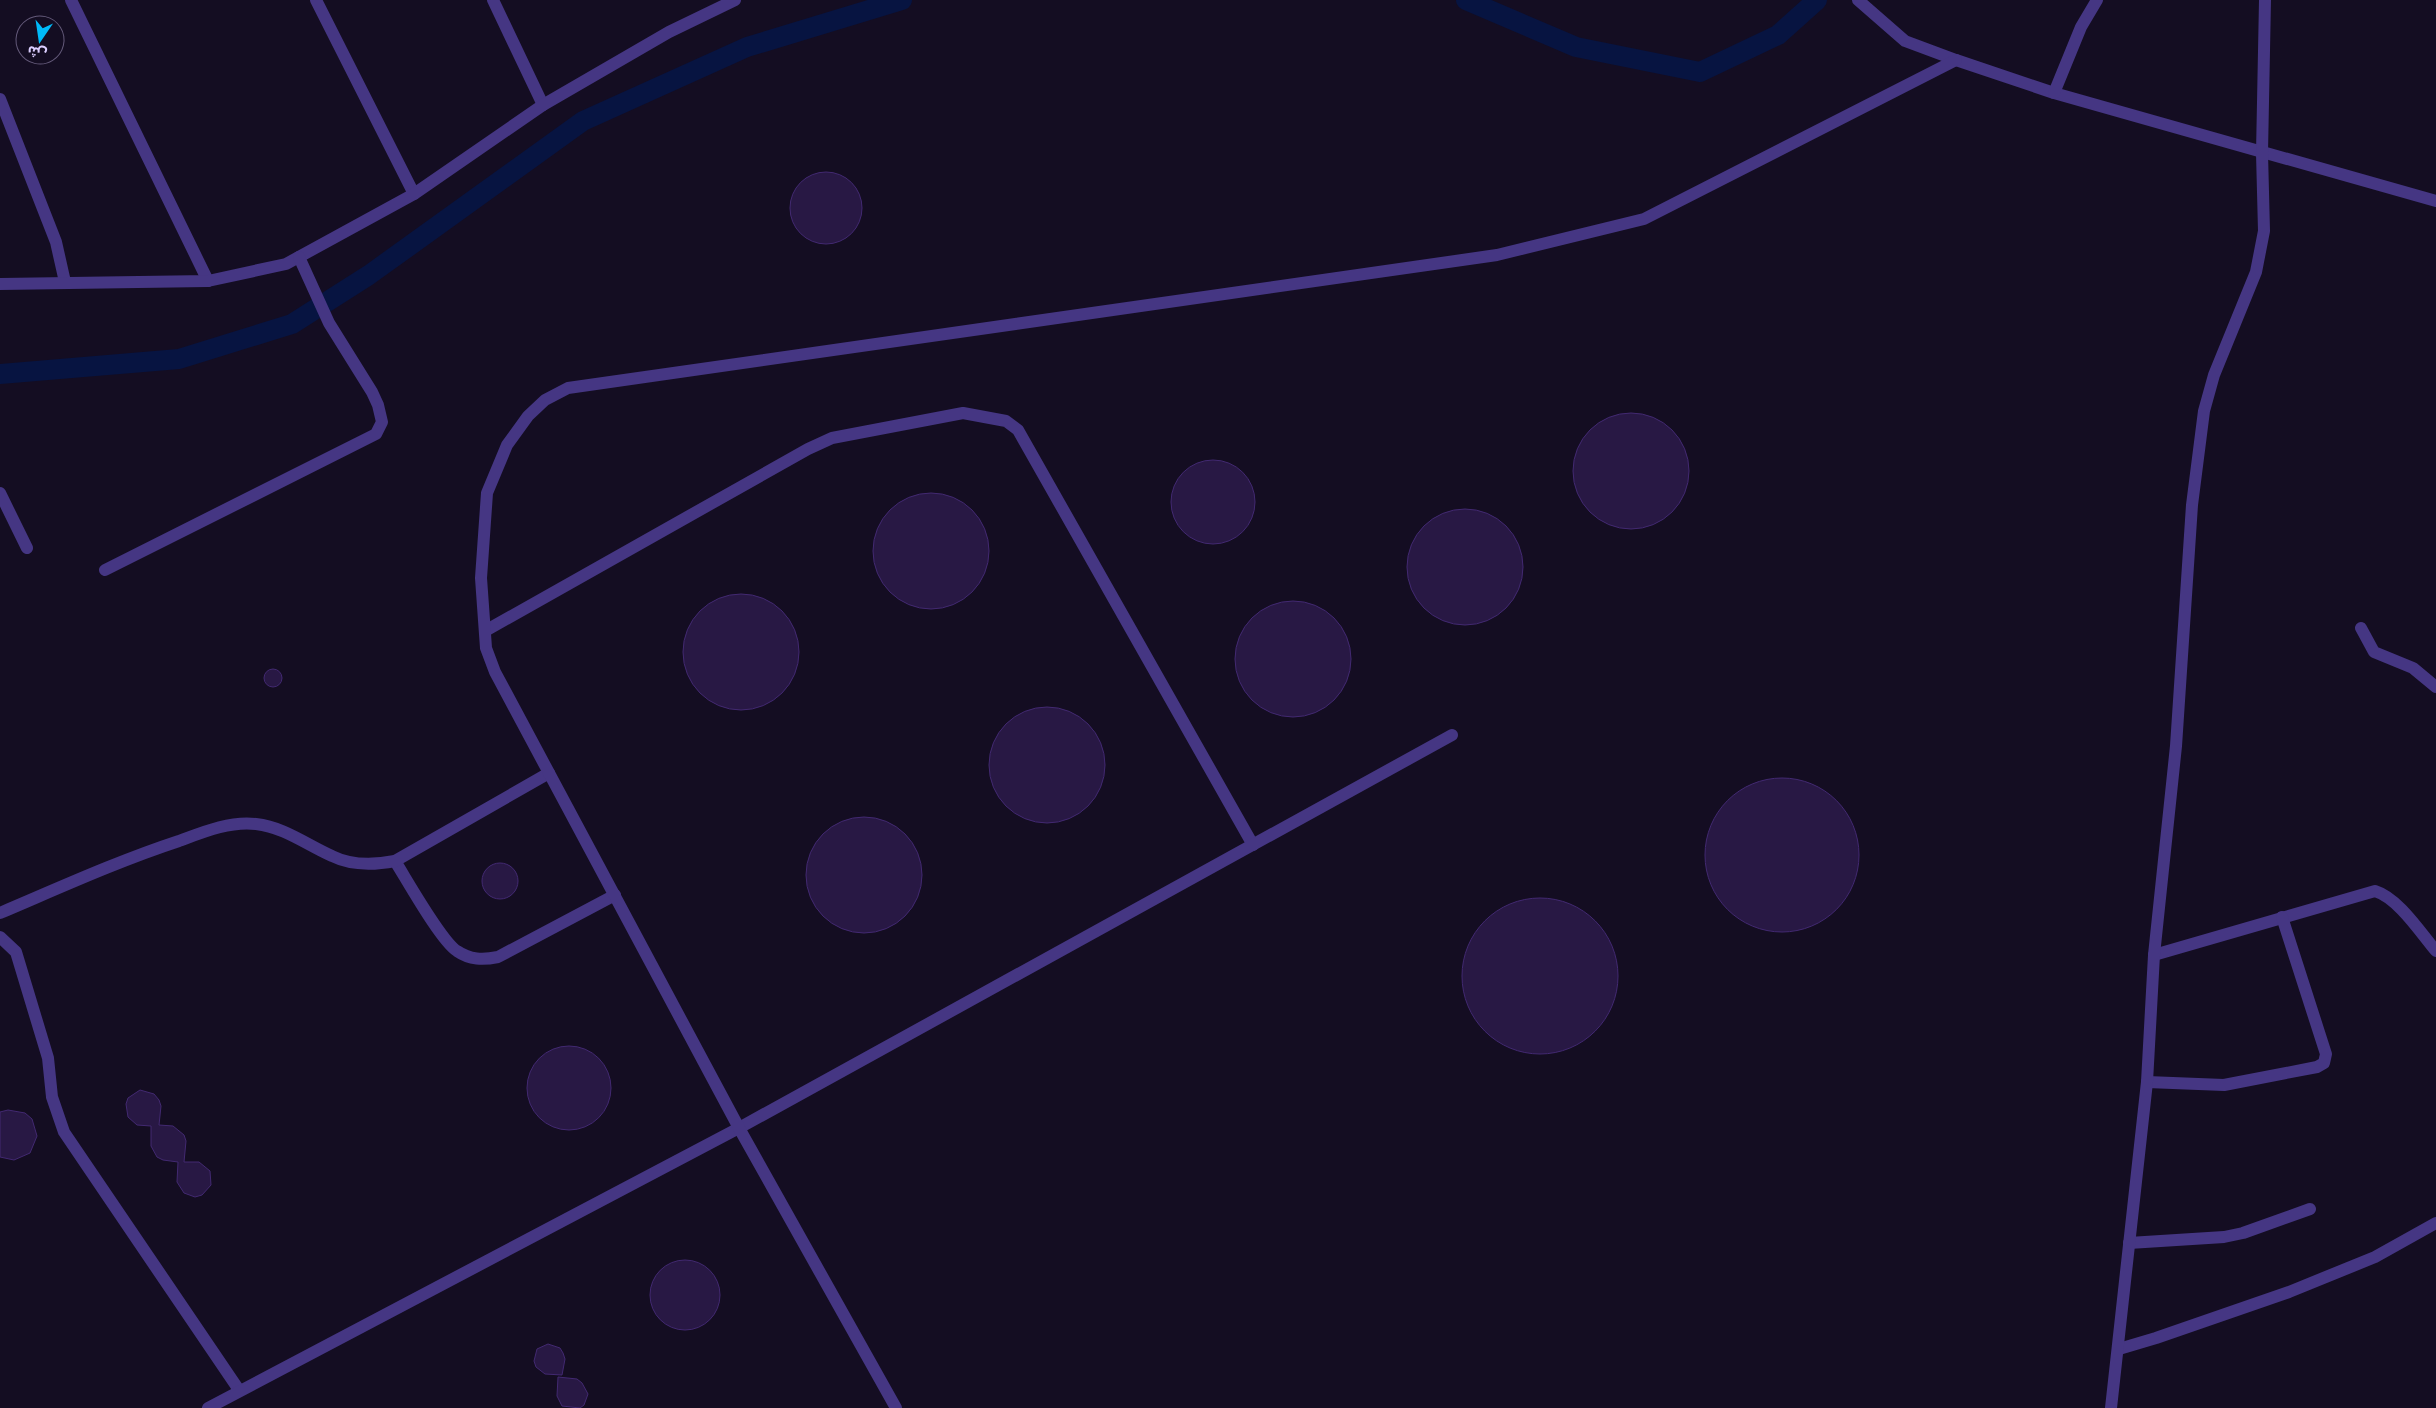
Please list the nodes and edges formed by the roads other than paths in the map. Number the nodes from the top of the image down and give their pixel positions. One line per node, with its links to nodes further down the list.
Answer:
1 (71, 0): 16 (street)
2 (316, 0): 13 (street)
3 (493, 0): 11 (street)
4 (735, 0): 11 (street)
5 (1858, 0): 8 (street)
6 (2097, 0): 9 (street)
7 (2264, 0): 12 (street)
8 (1956, 60): 9 (street); 23 (street)
9 (2054, 93): 12 (street)
10 (0, 99): 17 (street)
11 (543, 104): 13 (street)
12 (2262, 153): 14 (street); 34 (street)
13 (414, 194): 15 (street)
14 (2436, 201)
15 (301, 262): 16 (street); 21 (street)
16 (208, 281): 17 (street)
17 (65, 282): 18 (street)
18 (0, 284)
19 (0, 493): 20 (street)
20 (27, 548)
21 (105, 570)
22 (2361, 628): 24 (street)
23 (485, 631): 26 (street); 27 (street)
24 (2436, 687)
25 (1452, 736): 27 (street)
26 (548, 773): 28 (street); 29 (street)
27 (1253, 845): 36 (street)
28 (395, 861): 29 (street); 30 (street)
29 (615, 895): 36 (street)
30 (0, 913)
31 (2282, 917): 33 (street); 34 (street); 35 (street)
32 (0, 937): 41 (street)
33 (2436, 951)
34 (2154, 955): 35 (street)
35 (2147, 1082): 39 (street)
36 (739, 1128): 41 (street); 43 (street)
37 (2310, 1209): 39 (street)
38 (2436, 1223): 40 (street)
39 (2129, 1242): 40 (street)
40 (2119, 1349): 44 (street)
41 (239, 1390): 42 (street)
42 (208, 1408)
43 (896, 1408)
44 (2111, 1408)

